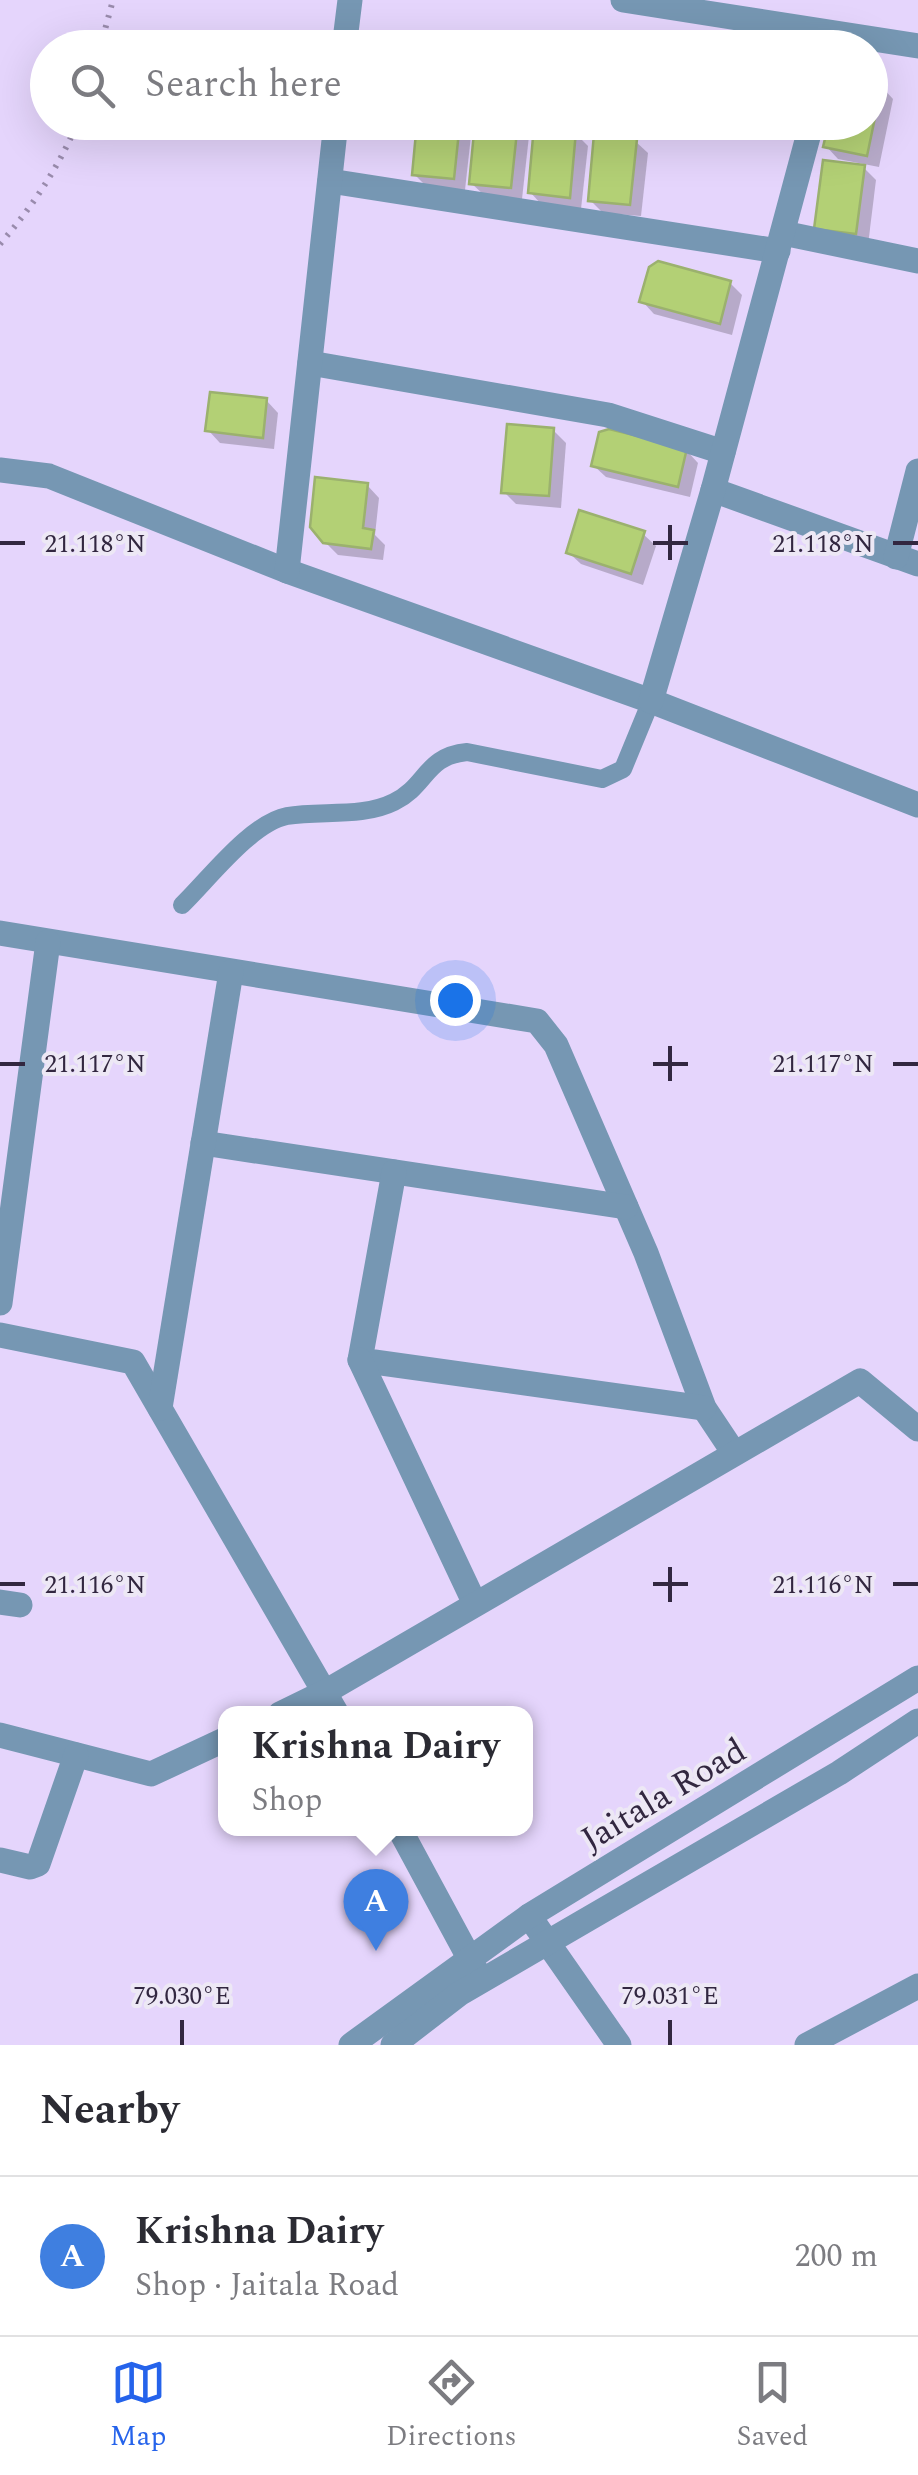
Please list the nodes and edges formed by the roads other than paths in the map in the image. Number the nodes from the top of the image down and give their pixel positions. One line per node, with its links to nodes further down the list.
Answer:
1 (350, 0): 3 (street)
2 (622, 0): 4 (street)
3 (346, 30)
4 (774, 30)
5 (888, 44): 6 (street)
6 (918, 46)
7 (334, 140): 9 (street)
8 (807, 140): 10 (street)
9 (330, 181): 10 (street); 12 (street)
10 (780, 242): 11 (street); 13 (street)
11 (918, 261)
12 (310, 363): 13 (street); 18 (street)
13 (724, 452): 16 (street)
14 (0, 470): 18 (street)
15 (918, 470): 17 (street)
16 (713, 490): 17 (street); 19 (street)
17 (907, 561)
18 (286, 572): 19 (street)
19 (651, 701): 20 (street); 21 (lane)
20 (918, 804)
21 (182, 905)
22 (0, 933): 23 (street)
23 (48, 942): 24 (street); 25 (street)
24 (232, 972): 26 (street); 28 (street)
25 (12, 1121): 29 (street)
26 (203, 1143): 27 (street); 32 (street)
27 (394, 1172): 28 (street); 31 (street)
28 (626, 1207): 33 (street)
29 (0, 1303)
30 (0, 1335): 32 (street)
31 (360, 1360): 33 (street); 36 (street)
32 (160, 1408): 38 (street)
33 (704, 1408): 35 (street)
34 (918, 1428): 35 (street)
35 (734, 1453): 36 (street)
36 (475, 1604): 38 (street)
37 (918, 1678): 45 (street, Jaitala Road)
38 (331, 1703)
39 (918, 1721): 46 (street, Jaitala Road)
40 (0, 1735): 42 (street)
41 (218, 1743): 42 (street)
42 (76, 1755): 44 (street)
43 (403, 1836): 47 (street)
44 (0, 1860)
45 (528, 1916): 46 (street); 47 (street, Jaitala Road)
46 (546, 1941): 48 (street, Jaitala Road); 52 (street)
47 (468, 1958): 48 (street); 50 (street, Jaitala Road)
48 (482, 1980): 51 (street, Jaitala Road)
49 (918, 1986): 53 (street)
50 (351, 2045)
51 (392, 2045)
52 (619, 2045)
53 (807, 2045)

